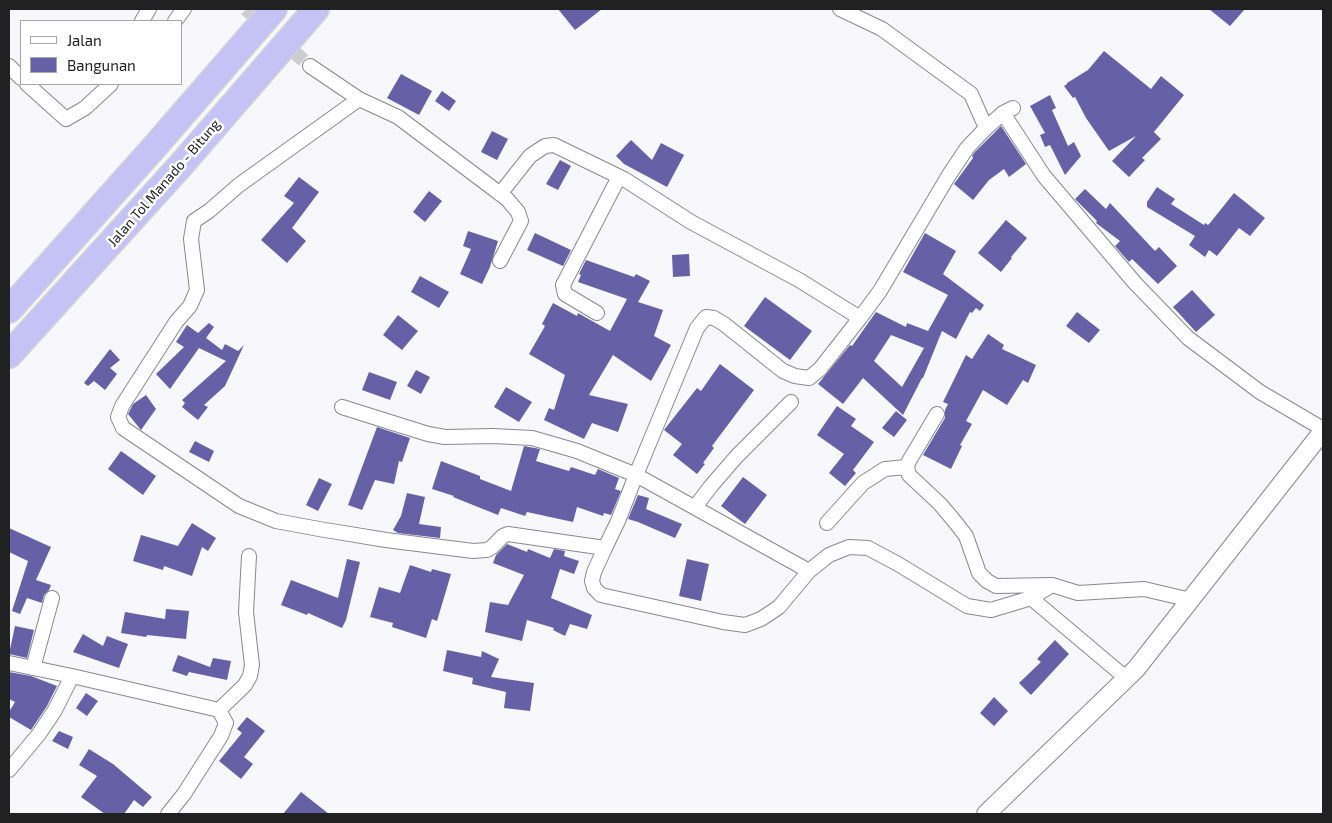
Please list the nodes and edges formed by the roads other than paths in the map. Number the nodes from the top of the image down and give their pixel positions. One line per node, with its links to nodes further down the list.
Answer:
1 (184, 9): 5 (street)
2 (274, 9): 16 (highway)
3 (316, 9): 19 (highway, Jalan Tol Manado - Bitung)
4 (840, 9): 12 (street)
5 (176, 20)
6 (9, 66): 8 (street)
7 (310, 66): 11 (street)
8 (20, 77)
9 (28, 85): 10 (street)
10 (111, 85)
11 (359, 99): 14 (street); 28 (street)
12 (986, 128): 18 (street); 23 (street)
13 (619, 177): 14 (street); 17 (street); 18 (street)
14 (500, 194): 15 (street)
15 (500, 261)
16 (9, 310)
17 (597, 313)
18 (860, 318): 25 (street)
19 (9, 355)
20 (791, 402): 26 (street)
21 (342, 407): 25 (street)
22 (937, 414): 24 (street)
23 (1323, 430): 34 (street)
24 (908, 467): 27 (street); 31 (street)
25 (636, 475): 26 (street); 28 (street)
26 (695, 508): 30 (street)
27 (827, 524)
28 (605, 548): 30 (street)
29 (249, 556): 39 (street)
30 (810, 571): 33 (street)
31 (1052, 585): 33 (street); 34 (street)
32 (52, 598): 36 (street)
33 (1031, 598): 38 (street)
34 (1191, 600): 38 (street)
35 (9, 663): 36 (street)
36 (33, 668): 37 (street)
37 (72, 676): 39 (street); 40 (street)
38 (1126, 678): 42 (street)
39 (219, 710): 41 (street)
40 (9, 770)
41 (168, 814)
42 (986, 814)

